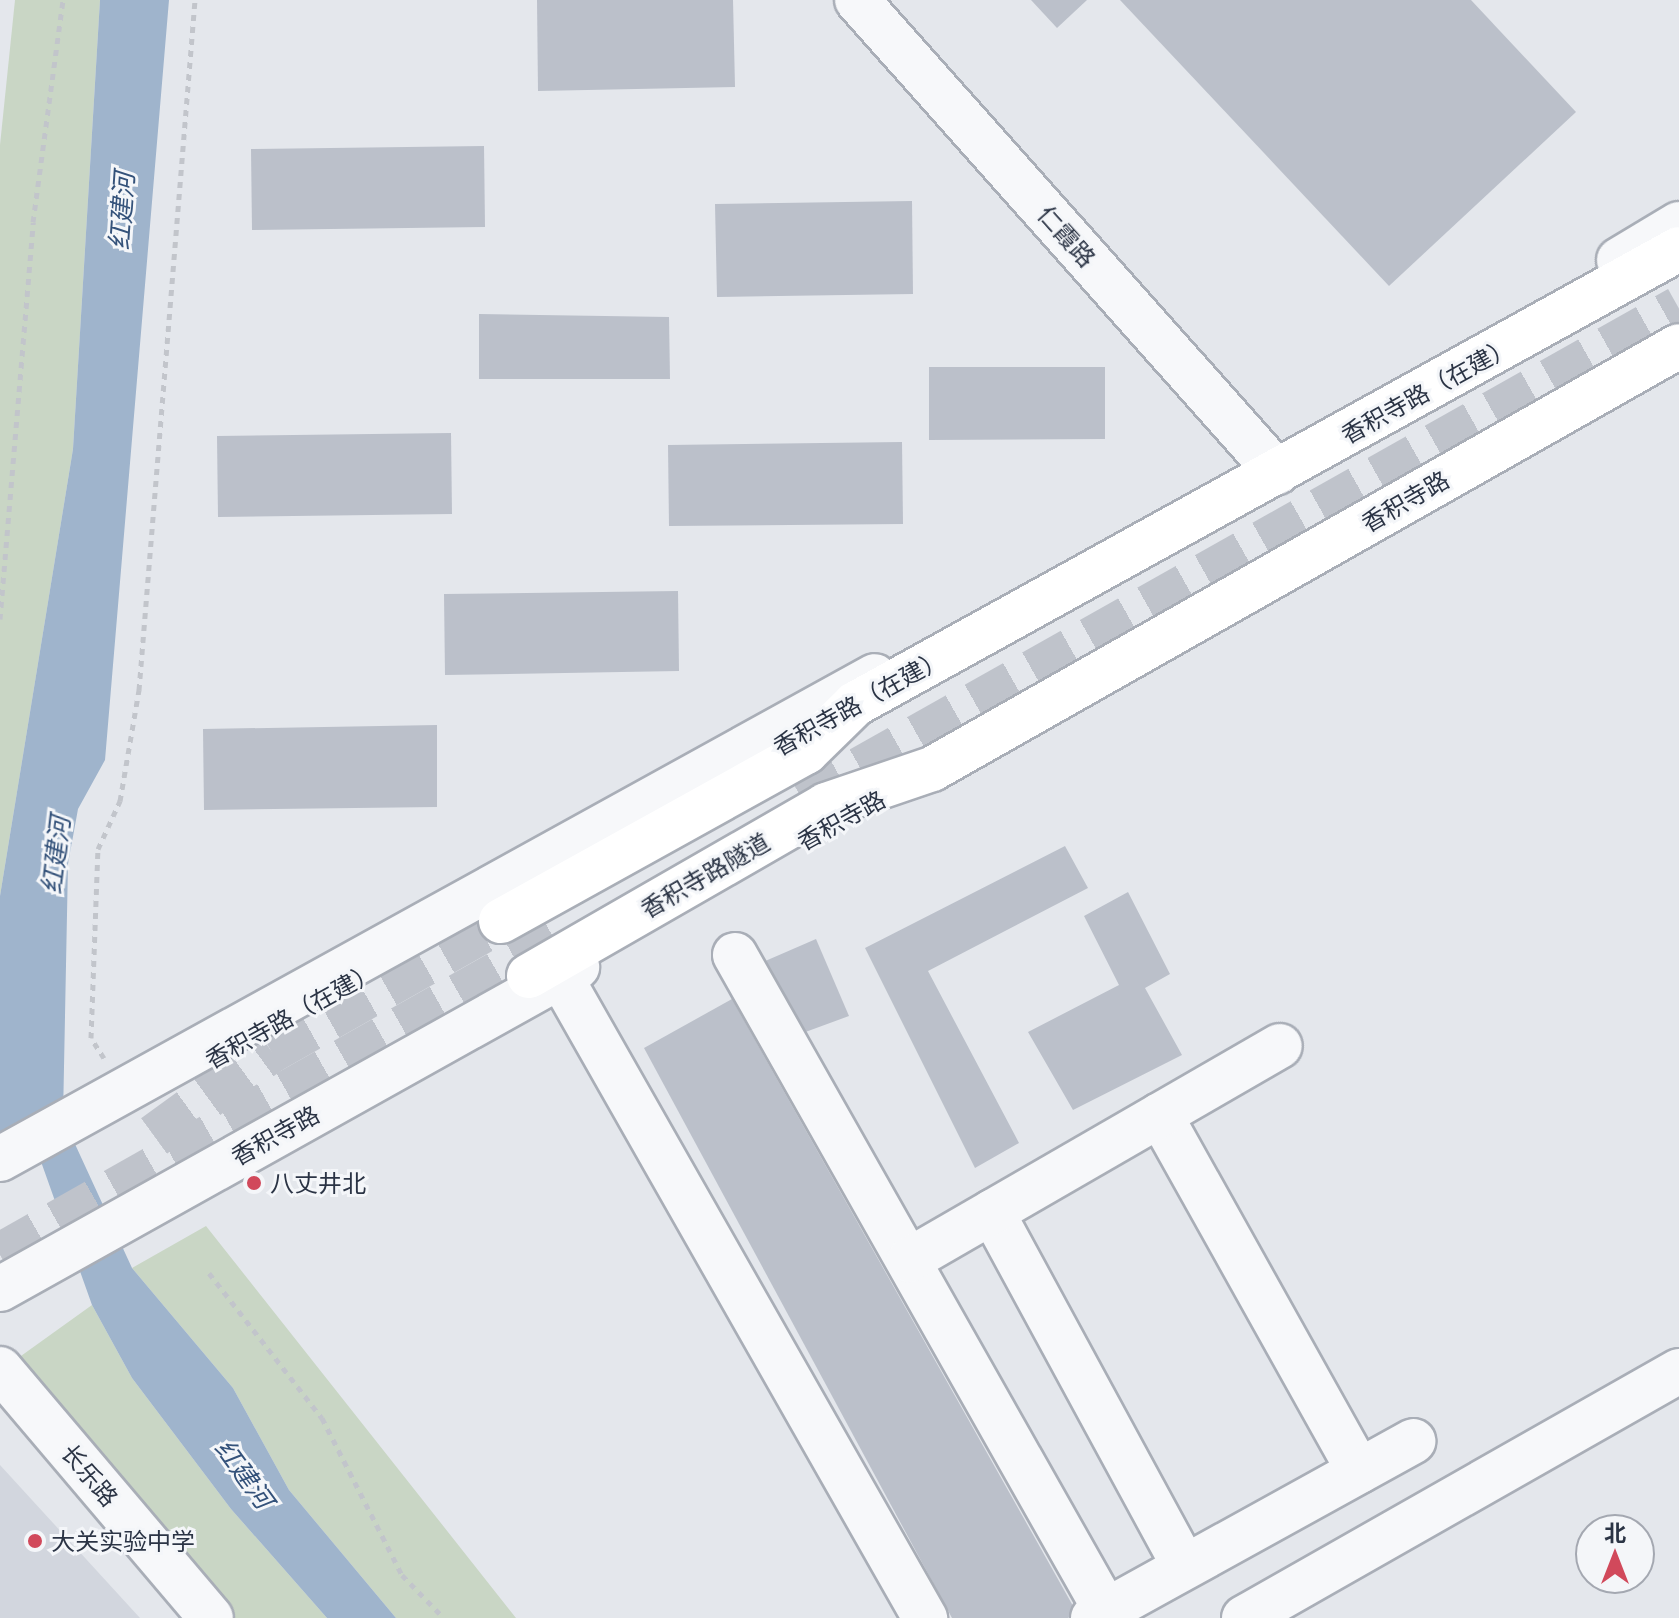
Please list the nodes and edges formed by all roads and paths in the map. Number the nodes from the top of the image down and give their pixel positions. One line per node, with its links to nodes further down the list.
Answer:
1 (63, 0): 8 (path)
2 (195, 0): 15 (path)
3 (857, 0): 7 (street, 仁霞路)
4 (1679, 224): 7 (street)
5 (1679, 249): 7 (main road, 香积寺路（在建）)
6 (1679, 346): 10 (main road, 香积寺路)
7 (1271, 466): 9 (main road, 香积寺路（在建）); 15 (street)
8 (0, 619)
9 (855, 704): 11 (main road); 17 (street, 香积寺路（在建）)
10 (932, 769): 13 (main road, 香积寺路隧道)
11 (501, 921)
12 (735, 955): 21 (street)
13 (545, 976): 23 (street, 香积寺路); 32 (street)
14 (1280, 1046): 16 (street)
15 (122, 1089): 17 (street)
16 (1160, 1115): 20 (street); 27 (street)
17 (78, 1125): 18 (street, 香积寺路（在建）)
18 (25, 1151): 19 (street)
19 (0, 1177)
20 (992, 1212): 21 (street); 28 (street)
21 (909, 1260): 29 (street)
22 (209, 1273): 31 (path)
23 (0, 1289)
24 (0, 1369): 30 (street, 长乐路)
25 (1679, 1371): 33 (street)
26 (1413, 1441): 27 (street)
27 (1359, 1471): 28 (street)
28 (1184, 1566): 29 (street)
29 (1099, 1614)
30 (211, 1618)
31 (444, 1618)
32 (925, 1618)
33 (1244, 1618)

